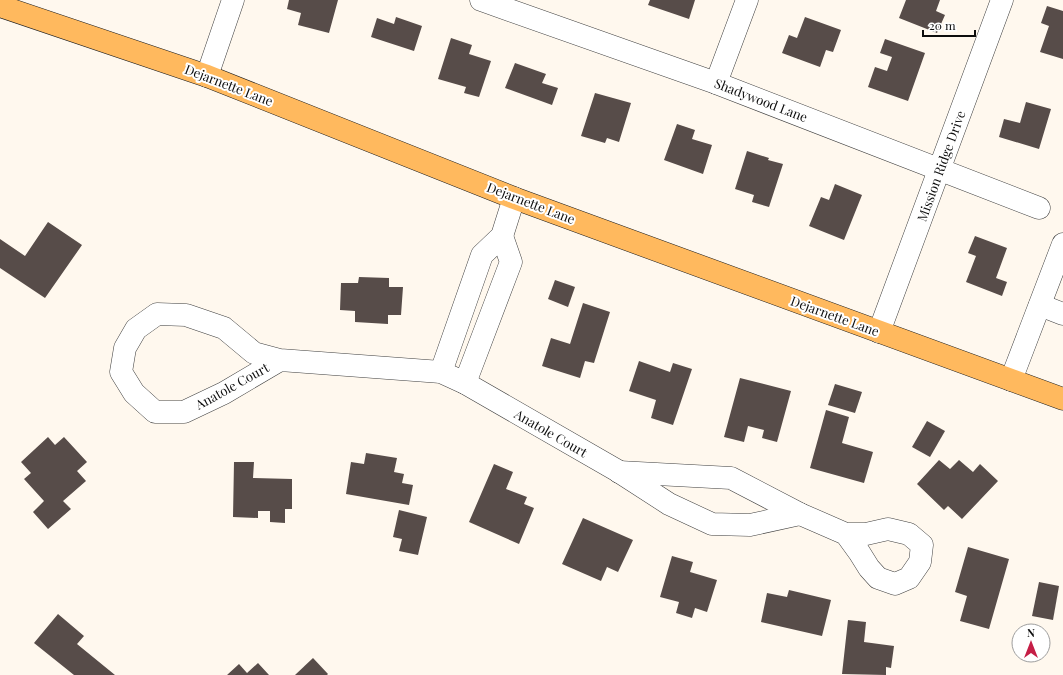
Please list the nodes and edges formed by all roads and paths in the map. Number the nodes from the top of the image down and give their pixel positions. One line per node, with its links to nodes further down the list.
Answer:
1 (233, 0): 6 (street)
2 (483, 0): 7 (street, Shadywood Lane)
3 (747, 0): 7 (street)
4 (1002, 0): 8 (street, Mission Ridge Drive)
5 (0, 6): 6 (main road, Dejarnette Lane)
6 (207, 76): 9 (main road, Dejarnette Lane)
7 (716, 83): 8 (street, Shadywood Lane)
8 (939, 169): 10 (street, Shadywood Lane); 15 (street, Mission Ridge Drive)
9 (514, 198): 11 (street); 15 (main road, Dejarnette Lane)
10 (1039, 208)
11 (502, 236): 17 (street); 19 (street)
12 (1063, 244): 13 (street)
13 (1040, 305): 14 (street); 18 (street)
14 (1063, 314)
15 (879, 332): 18 (main road, Dejarnette Lane)
16 (280, 360): 16 (street, Anatole Court); 17 (street, Anatole Court)
17 (442, 372): 19 (street, Anatole Court)
18 (1011, 380): 20 (main road, Dejarnette Lane)
19 (466, 383): 21 (street, Anatole Court)
20 (1063, 399)
21 (618, 472): 22 (street, Anatole Court); 22 (street, Anatole Court)
22 (800, 514): 23 (street, Anatole Court)
23 (846, 534)

